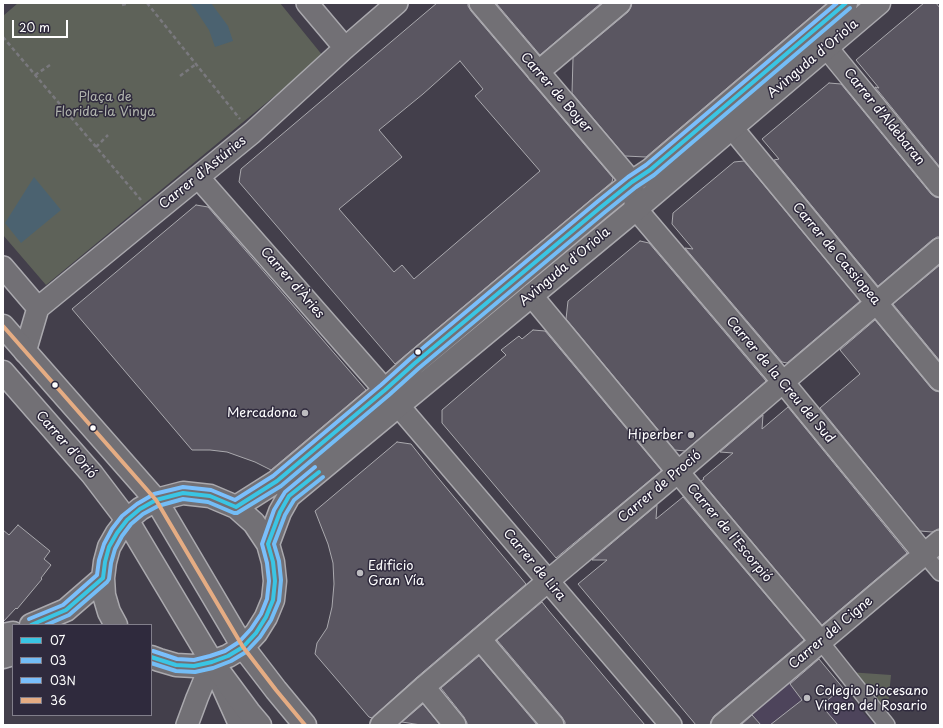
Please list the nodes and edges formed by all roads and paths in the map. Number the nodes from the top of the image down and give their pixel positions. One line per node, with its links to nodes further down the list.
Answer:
1 (128, 3): 9 (path)
2 (147, 3): 13 (path)
3 (307, 3): 11 (street)
4 (397, 3): 11 (street, Carrer d'Astúries)
5 (480, 3): 15 (street, Carrer de Boyer)
6 (620, 3): 15 (street)
7 (846, 3): 23 (main road, Avinguda d'Oriola)
8 (879, 3): 12 (main road, Avinguda d'Oriola)
9 (122, 5)
10 (3, 37): 16 (path)
11 (345, 48): 19 (street, Carrer d'Astúries)
12 (827, 48): 18 (main road, Avinguda d'Oriola); 24 (street, Carrer d'Aldebaran)
13 (196, 64): 17 (path); 19 (path)
14 (50, 65): 16 (path)
15 (538, 72): 23 (street, Carrer de Boyer)
16 (35, 75): 21 (path)
17 (180, 76)
18 (732, 128): 25 (main road, Avinguda d'Oriola); 30 (street, Carrer de Cassiopea)
19 (252, 134): 22 (street, Carrer d'Astúries)
20 (108, 135): 21 (path)
21 (96, 146): 26 (path)
22 (198, 177): 26 (street, Carrer d'Astúries); 37 (street, Carrer d'Àries)
23 (632, 182): 25 (street); 37 (main road, Avinguda d'Oriola)
24 (940, 186)
25 (636, 209): 29 (main road, Avinguda d'Oriola); 36 (street, Carrer de la Creu del Sud)
26 (153, 214): 31 (street, Carrer d'Astúries)
27 (940, 249): 30 (street, Carrer de Proció)
28 (3, 267): 31 (street)
29 (531, 295): 37 (main road, Avinguda d'Oriola); 38 (street, Carrer de l'Escorpió)
30 (876, 303): 35 (street, Carrer de Cassiopea); 36 (street, Carrer de Proció)
31 (38, 308): 33 (street)
32 (3, 326): 33 (main road)
33 (25, 352): 39 (main road)
34 (3, 372): 41 (main road, Carrer d'Orió)
35 (940, 380)
36 (782, 382): 38 (street, Carrer de Proció); 44 (street, Carrer de la Creu del Sud)
37 (392, 398): 40 (main road, Avinguda d'Oriola); 43 (main road, Avinguda d'Oriola); 47 (street, Carrer de Lira)
38 (678, 472): 47 (street, Carrer de Proció); 51 (street, Carrer de l'Escorpió)
39 (156, 500): 40 (main road); 41 (main road); 52 (main road)
40 (236, 507): 43 (main road)
41 (127, 520): 46 (main road); 54 (main road, Carrer d'Orió)
42 (940, 541): 44 (street, Carrer del Cigne)
43 (268, 544): 52 (main road)
44 (924, 554): 45 (street, Carrer de la Creu del Sud); 51 (street, Carrer del Cigne)
45 (940, 573)
46 (103, 578): 48 (main road); 49 (main road)
47 (548, 581): 50 (street, Carrer de Proció); 63 (street, Carrer de Lira)
48 (33, 624)
49 (115, 624)
50 (480, 639): 55 (street, Carrer de Proció); 62 (street)
51 (821, 642): 64 (street, Carrer del Cigne); 65 (street)
52 (243, 647): 54 (main road); 59 (main road)
53 (152, 656): 54 (main road)
54 (212, 662): 56 (street); 57 (street); 58 (main road, Carrer d'Orió)
55 (424, 687): 60 (street, Carrer de Proció); 61 (street)
56 (188, 725)
57 (241, 725)
58 (260, 725)
59 (305, 725)
60 (381, 725)
61 (455, 725)
62 (553, 725)
63 (670, 725)
64 (722, 725)
65 (887, 725)

